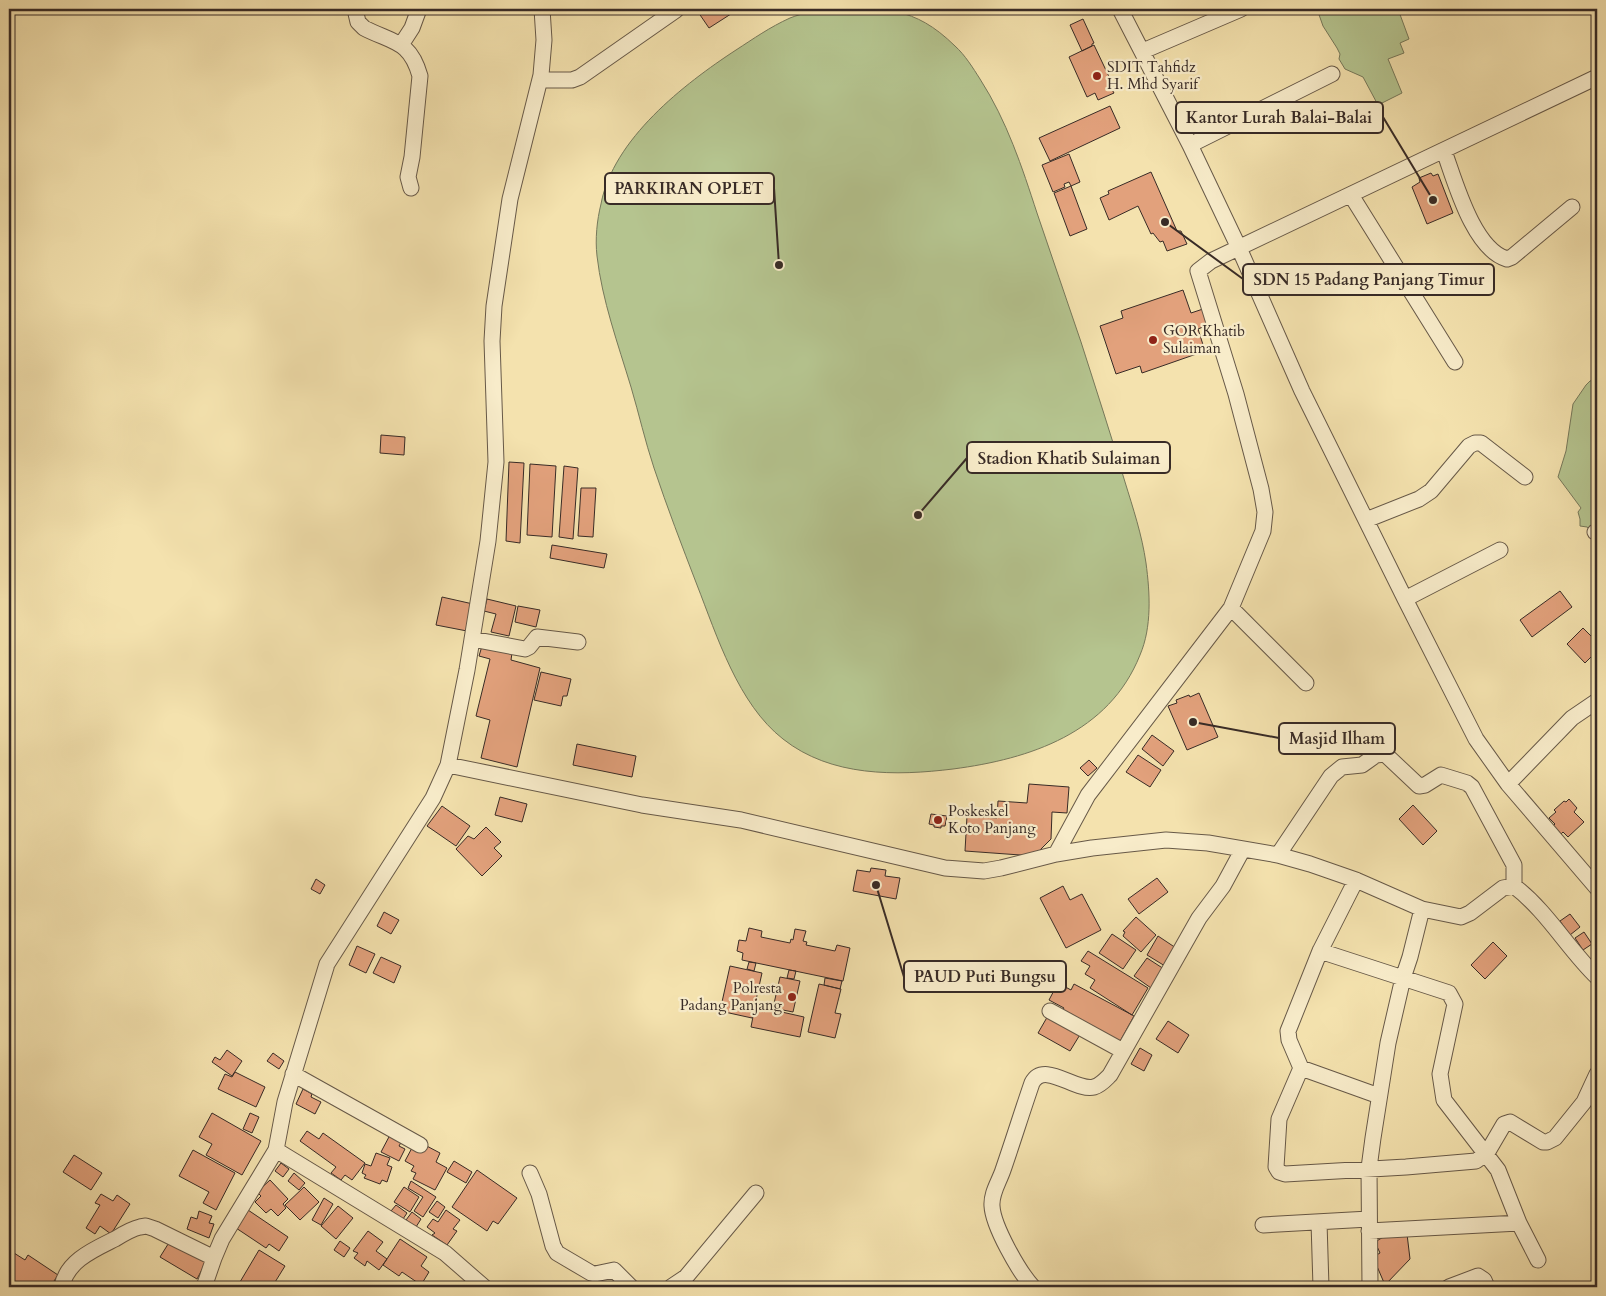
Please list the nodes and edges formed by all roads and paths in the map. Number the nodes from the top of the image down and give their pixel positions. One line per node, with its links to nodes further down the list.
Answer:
1 (355, 9): 7 (street)
2 (419, 9): 7 (street)
3 (542, 9): 11 (street)
4 (1120, 9): 8 (street)
5 (1240, 9): 8 (street)
6 (676, 10): 11 (street)
7 (401, 45): 14 (street)
8 (1143, 51): 12 (street)
9 (1332, 74): 12 (street)
10 (1597, 77): 13 (street)
11 (540, 80): 24 (street)
12 (1190, 145): 17 (street)
13 (1444, 151): 15 (street); 16 (street)
14 (411, 188)
15 (1350, 195): 17 (street); 18 (street)
16 (1572, 207)
17 (1239, 248): 20 (street); 23 (street)
18 (1455, 362)
19 (1525, 477): 20 (street)
20 (1366, 520): 22 (street)
21 (1500, 550): 22 (street)
22 (1405, 599): 29 (street)
23 (1231, 608): 26 (street); 31 (street)
24 (472, 639): 25 (street); 28 (street)
25 (578, 642)
26 (1306, 683)
27 (1597, 701): 29 (street)
28 (448, 765): 31 (street); 43 (street)
29 (1508, 784): 35 (street)
30 (1243, 849): 31 (street); 32 (street); 41 (street)
31 (1056, 854)
32 (1278, 855): 33 (street); 34 (street)
33 (1356, 880): 36 (street); 37 (street)
34 (1514, 886): 36 (street); 38 (street)
35 (1597, 888)
36 (1422, 908): 39 (street)
37 (1320, 951): 39 (street); 42 (street)
38 (1597, 977)
39 (1403, 978): 45 (street); 48 (street)
40 (1050, 1011): 41 (street)
41 (1123, 1051): 63 (street)
42 (1301, 1068): 45 (street); 49 (street)
43 (293, 1074): 46 (street); 47 (street)
44 (1597, 1074): 48 (street)
45 (1379, 1096): 49 (street)
46 (420, 1145)
47 (276, 1150): 56 (street); 60 (street)
48 (1487, 1153): 49 (street); 53 (street)
49 (1369, 1168): 55 (street)
50 (530, 1173): 61 (street)
51 (756, 1193): 62 (street)
52 (1319, 1222): 54 (street); 55 (street); 64 (street)
53 (1518, 1223): 55 (street); 57 (street)
54 (1263, 1225)
55 (1369, 1225): 65 (street)
56 (214, 1258): 58 (street); 59 (street)
57 (1538, 1260)
58 (62, 1287)
59 (204, 1287)
60 (484, 1287)
61 (631, 1287)
62 (671, 1287)
63 (1033, 1287)
64 (1321, 1287)
65 (1370, 1287)
66 (1449, 1287): 67 (street)
67 (1487, 1287)

